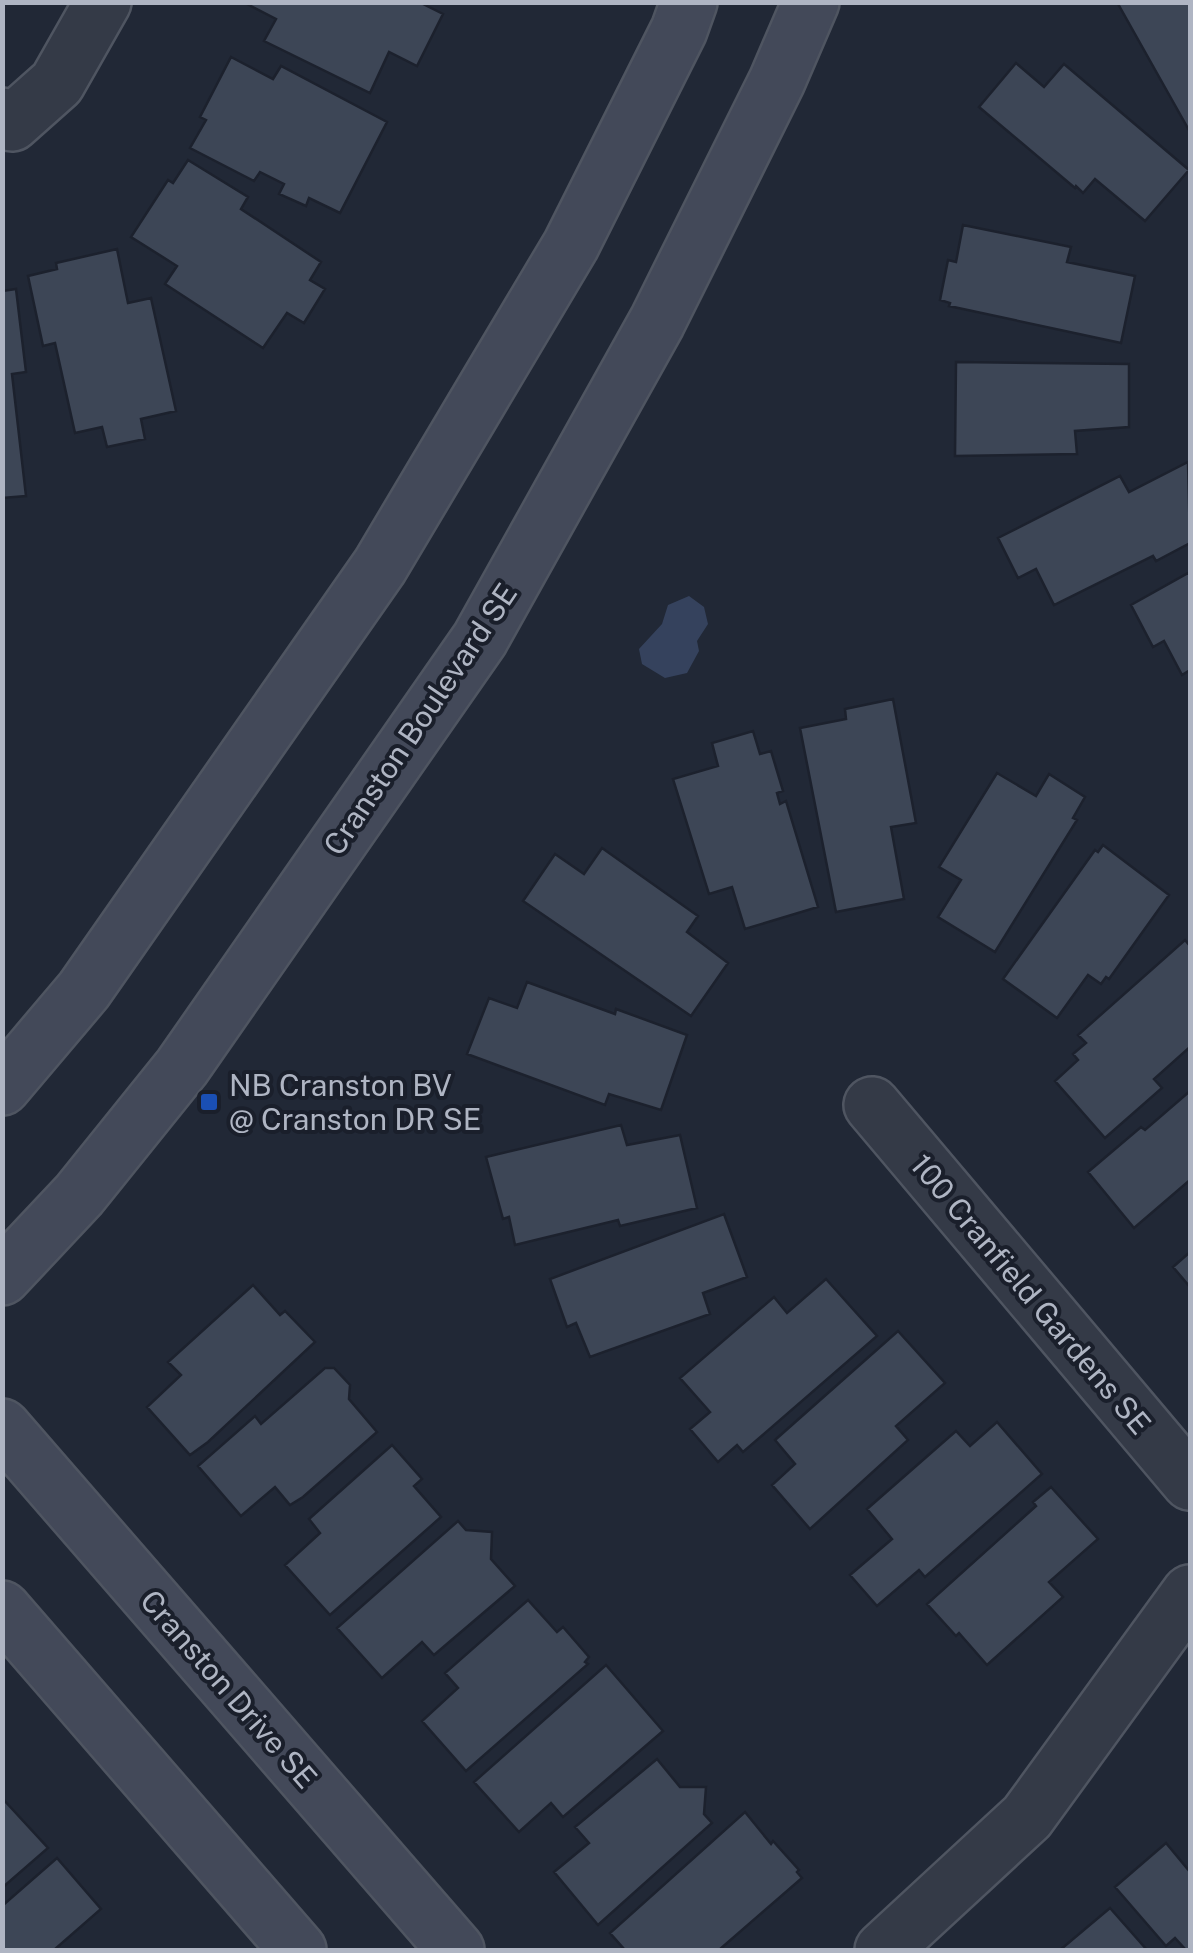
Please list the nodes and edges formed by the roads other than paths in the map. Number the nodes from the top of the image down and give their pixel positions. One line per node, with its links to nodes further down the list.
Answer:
1 (103, 2): 4 (street)
2 (689, 2): 5 (street)
3 (811, 2): 7 (street, Cranston Boulevard SE)
4 (2, 116)
5 (2, 1087)
6 (872, 1105): 9 (street, 100 Cranfield Gardens SE)
7 (2, 1278)
8 (2, 1427): 13 (street, Cranston Drive SE)
9 (1190, 1482)
10 (1190, 1594): 14 (street)
11 (2, 1609): 12 (street)
12 (298, 1950)
13 (456, 1950)
14 (884, 1950)

